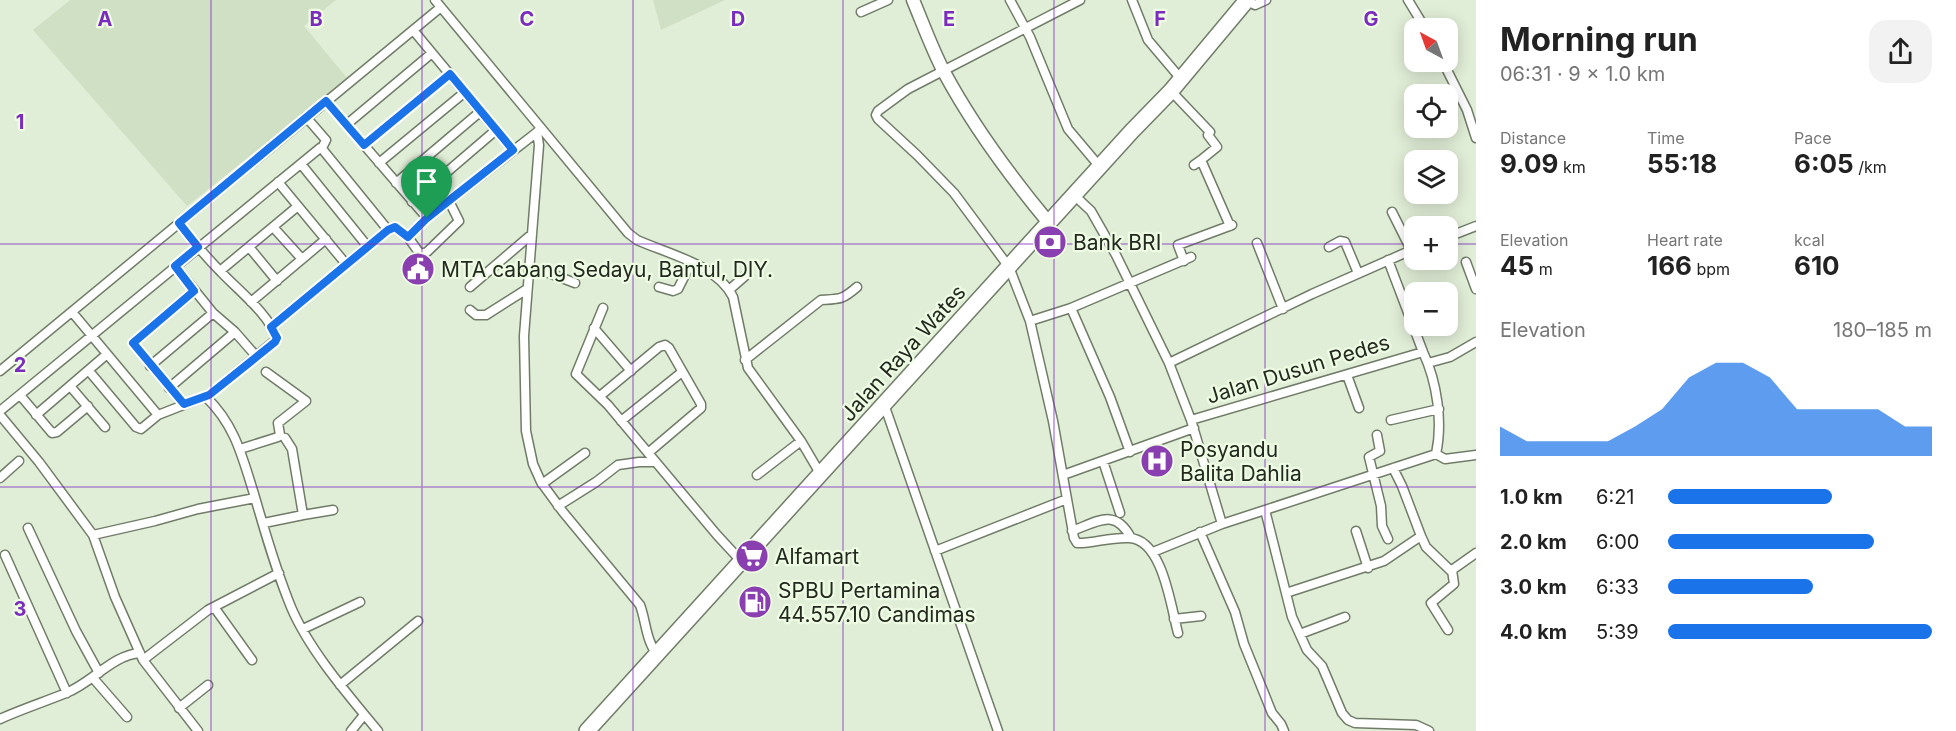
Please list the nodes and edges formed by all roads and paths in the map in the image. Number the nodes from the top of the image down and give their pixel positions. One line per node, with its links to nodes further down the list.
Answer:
1 (888, 0): 10 (street)
2 (913, 0): 15 (street)
3 (1010, 0): 12 (street)
4 (1080, 0): 12 (street)
5 (1132, 0): 18 (street)
6 (1246, 0): 7 (street); 18 (highway, Jalan Raya Wates)
7 (1266, 0)
8 (1408, 0): 11 (street)
9 (438, 4): 13 (street); 27 (street)
10 (861, 12)
11 (1419, 18)
12 (1025, 28): 15 (street); 34 (street)
13 (413, 30): 14 (street); 20 (street)
14 (432, 53): 17 (street); 25 (street)
15 (944, 71): 44 (street); 65 (street)
16 (1448, 72): 22 (street)
17 (450, 74): 19 (street); 29 (street)
18 (1176, 85): 34 (highway, Jalan Raya Wates); 72 (street)
19 (465, 92): 23 (street); 32 (street)
20 (326, 101): 24 (street); 25 (street)
21 (1476, 106): 22 (street)
22 (1467, 110): 28 (street)
23 (481, 111): 26 (street); 36 (street)
24 (306, 117): 30 (street); 43 (street)
25 (346, 125): 29 (street)
26 (496, 130): 31 (street); 39 (street)
27 (539, 130): 31 (street); 49 (street); 62 (street)
28 (1476, 138)
29 (364, 145): 32 (street)
30 (322, 148): 33 (street); 47 (street)
31 (513, 150): 38 (street)
32 (378, 163): 36 (street)
33 (301, 164): 35 (street); 56 (street)
34 (1100, 167): 37 (highway, Jalan Raya Wates)
35 (278, 182): 40 (street); 54 (street)
36 (396, 183): 39 (street)
37 (1074, 195): 44 (highway, Jalan Raya Wates); 72 (street, Jalan Dusun Pedes)
38 (449, 201): 42 (street); 51 (street)
39 (412, 202): 42 (street)
40 (298, 206): 46 (street); 52 (street)
41 (1392, 212): 50 (street)
42 (427, 218): 51 (street)
43 (179, 223): 54 (street); 85 (street)
44 (1049, 223): 65 (highway, Jalan Raya Wates)
45 (1476, 226): 48 (street)
46 (273, 227): 55 (street); 59 (street)
47 (388, 230): 51 (street); 56 (street)
48 (1458, 233)
49 (532, 234): 66 (street); 73 (street)
50 (1404, 234)
51 (408, 237)
52 (326, 239): 59 (street); 63 (street)
53 (1257, 243): 83 (street)
54 (198, 247): 64 (street); 67 (street)
55 (249, 247): 67 (street); 70 (street)
56 (368, 247): 63 (street)
57 (1329, 247): 68 (street)
58 (1404, 254): 60 (street)
59 (302, 259): 70 (street)
60 (1388, 260): 68 (street); 93 (street)
61 (1466, 262): 77 (street)
62 (691, 263): 74 (street); 79 (street)
63 (346, 264): 88 (street)
64 (175, 266): 78 (street); 91 (street)
65 (1010, 267): 87 (street); 112 (highway, Jalan Raya Wates)
66 (529, 269): 71 (street); 76 (street)
67 (220, 271): 80 (street)
68 (1358, 273): 83 (street)
69 (745, 276): 79 (street)
70 (277, 280): 80 (street)
71 (575, 283)
72 (1129, 284): 82 (street); 97 (street, Jalan Dusun Pedes)
73 (470, 287)
74 (659, 287)
75 (857, 287): 96 (street)
76 (527, 289): 84 (street); 142 (street)
77 (1476, 289)
78 (194, 291): 86 (street); 99 (street)
79 (729, 291): 96 (street)
80 (251, 302): 88 (street)
81 (603, 308): 89 (street)
82 (1071, 308): 87 (street); 127 (street)
83 (1283, 309): 97 (street)
84 (470, 310)
85 (72, 312): 91 (street); 100 (street)
86 (213, 313): 90 (street); 99 (street)
87 (1030, 321): 140 (street)
88 (271, 327): 95 (street)
89 (594, 328): 102 (street); 109 (street)
90 (234, 332): 95 (street); 107 (street)
91 (91, 335): 94 (street); 108 (street)
92 (1476, 342): 98 (street)
93 (1424, 352): 98 (street, Jalan Dusun Pedes); 105 (street, Jalan Dusun Pedes)
94 (106, 355): 101 (street); 118 (street)
95 (256, 356): 110 (street)
96 (745, 360): 125 (street)
97 (1168, 363): 121 (street, Jalan Dusun Pedes)
98 (1428, 363): 115 (street, Jalan Dusun Pedes)
99 (150, 366): 107 (street)
100 (0, 371)
101 (89, 371): 106 (street); 118 (street)
102 (631, 371): 104 (street); 109 (street)
103 (266, 372): 126 (street)
104 (682, 372): 120 (street); 129 (street)
105 (1347, 375): 114 (street); 121 (street, Jalan Dusun Pedes)
106 (70, 386): 113 (street); 117 (street)
107 (169, 388): 111 (street)
108 (20, 395): 116 (street); 117 (street)
109 (600, 396): 120 (street)
110 (206, 397): 111 (street); 126 (street)
111 (184, 404): 118 (street)
112 (884, 404): 139 (highway, Jalan Raya Wates); 160 (street)
113 (88, 406): 117 (street); 122 (street)
114 (1359, 408)
115 (1438, 409): 119 (street); 130 (street, Jalan Dusun Pedes)
116 (0, 413): 156 (street)
117 (36, 415)
118 (158, 416)
119 (1391, 420)
120 (621, 421): 129 (street)
121 (1192, 424): 127 (street); 151 (street, Jalan Dusun Pedes)
122 (105, 427)
123 (1377, 435): 141 (street)
124 (285, 438): 149 (street)
125 (801, 441): 138 (street); 139 (street)
126 (240, 449): 143 (street)
127 (1130, 452): 133 (street)
128 (585, 453): 142 (street)
129 (648, 453): 134 (street)
130 (1436, 454): 131 (street); 136 (street)
131 (1476, 456)
132 (19, 461): 137 (street)
133 (1103, 461): 140 (street); 148 (street)
134 (655, 462): 145 (street); 164 (street)
135 (0, 464): 137 (street)
136 (1393, 468): 141 (street); 157 (street)
137 (4, 475)
138 (757, 475)
139 (821, 475): 164 (highway, Jalan Raya Wates)
140 (1063, 475): 144 (street)
141 (1373, 475): 147 (street); 159 (street)
142 (542, 484): 145 (street)
143 (255, 498): 150 (street); 156 (street)
144 (1067, 499): 153 (street); 160 (street)
145 (558, 506): 179 (street)
146 (333, 510): 149 (street)
147 (1265, 510): 151 (street); 168 (street)
148 (1120, 513)
149 (303, 514): 150 (street)
150 (264, 524): 167 (street)
151 (1222, 524): 155 (street)
152 (28, 528): 182 (street)
153 (1072, 531): 158 (street); 158 (street)
154 (1356, 531): 165 (street)
155 (1200, 532): 161 (street); 195 (street)
156 (93, 535): 180 (street)
157 (1420, 536): 165 (street); 166 (street)
158 (1131, 538): 161 (street)
159 (1388, 539)
160 (935, 551): 194 (street)
161 (1153, 552): 173 (street)
162 (1476, 553): 166 (street)
163 (5, 555): 185 (street)
164 (742, 562): 179 (highway, Jalan Raya Wates)
165 (1368, 568): 168 (street)
166 (1451, 571): 176 (street)
167 (279, 573): 170 (street); 175 (street)
168 (1286, 593): 178 (street)
169 (360, 602): 175 (street)
170 (214, 607): 180 (street); 181 (street)
171 (1201, 616): 173 (street)
172 (1345, 618): 178 (street)
173 (1174, 620): 177 (street)
174 (418, 621): 184 (street)
175 (303, 628): 184 (street)
176 (1448, 630)
177 (1178, 633)
178 (1300, 634): 196 (street)
179 (657, 654): 193 (highway, Jalan Raya Wates)
180 (141, 656): 182 (street); 186 (street)
181 (252, 660)
182 (96, 676): 185 (street); 188 (street)
183 (208, 685): 186 (street)
184 (340, 685): 187 (street)
185 (67, 693): 189 (street)
186 (179, 708): 190 (street)
187 (364, 715): 191 (street); 192 (street)
188 (127, 717)
189 (0, 719)
190 (198, 731)
191 (351, 731)
192 (378, 731)
193 (587, 731)
194 (998, 731)
195 (1284, 731)
196 (1430, 731)

